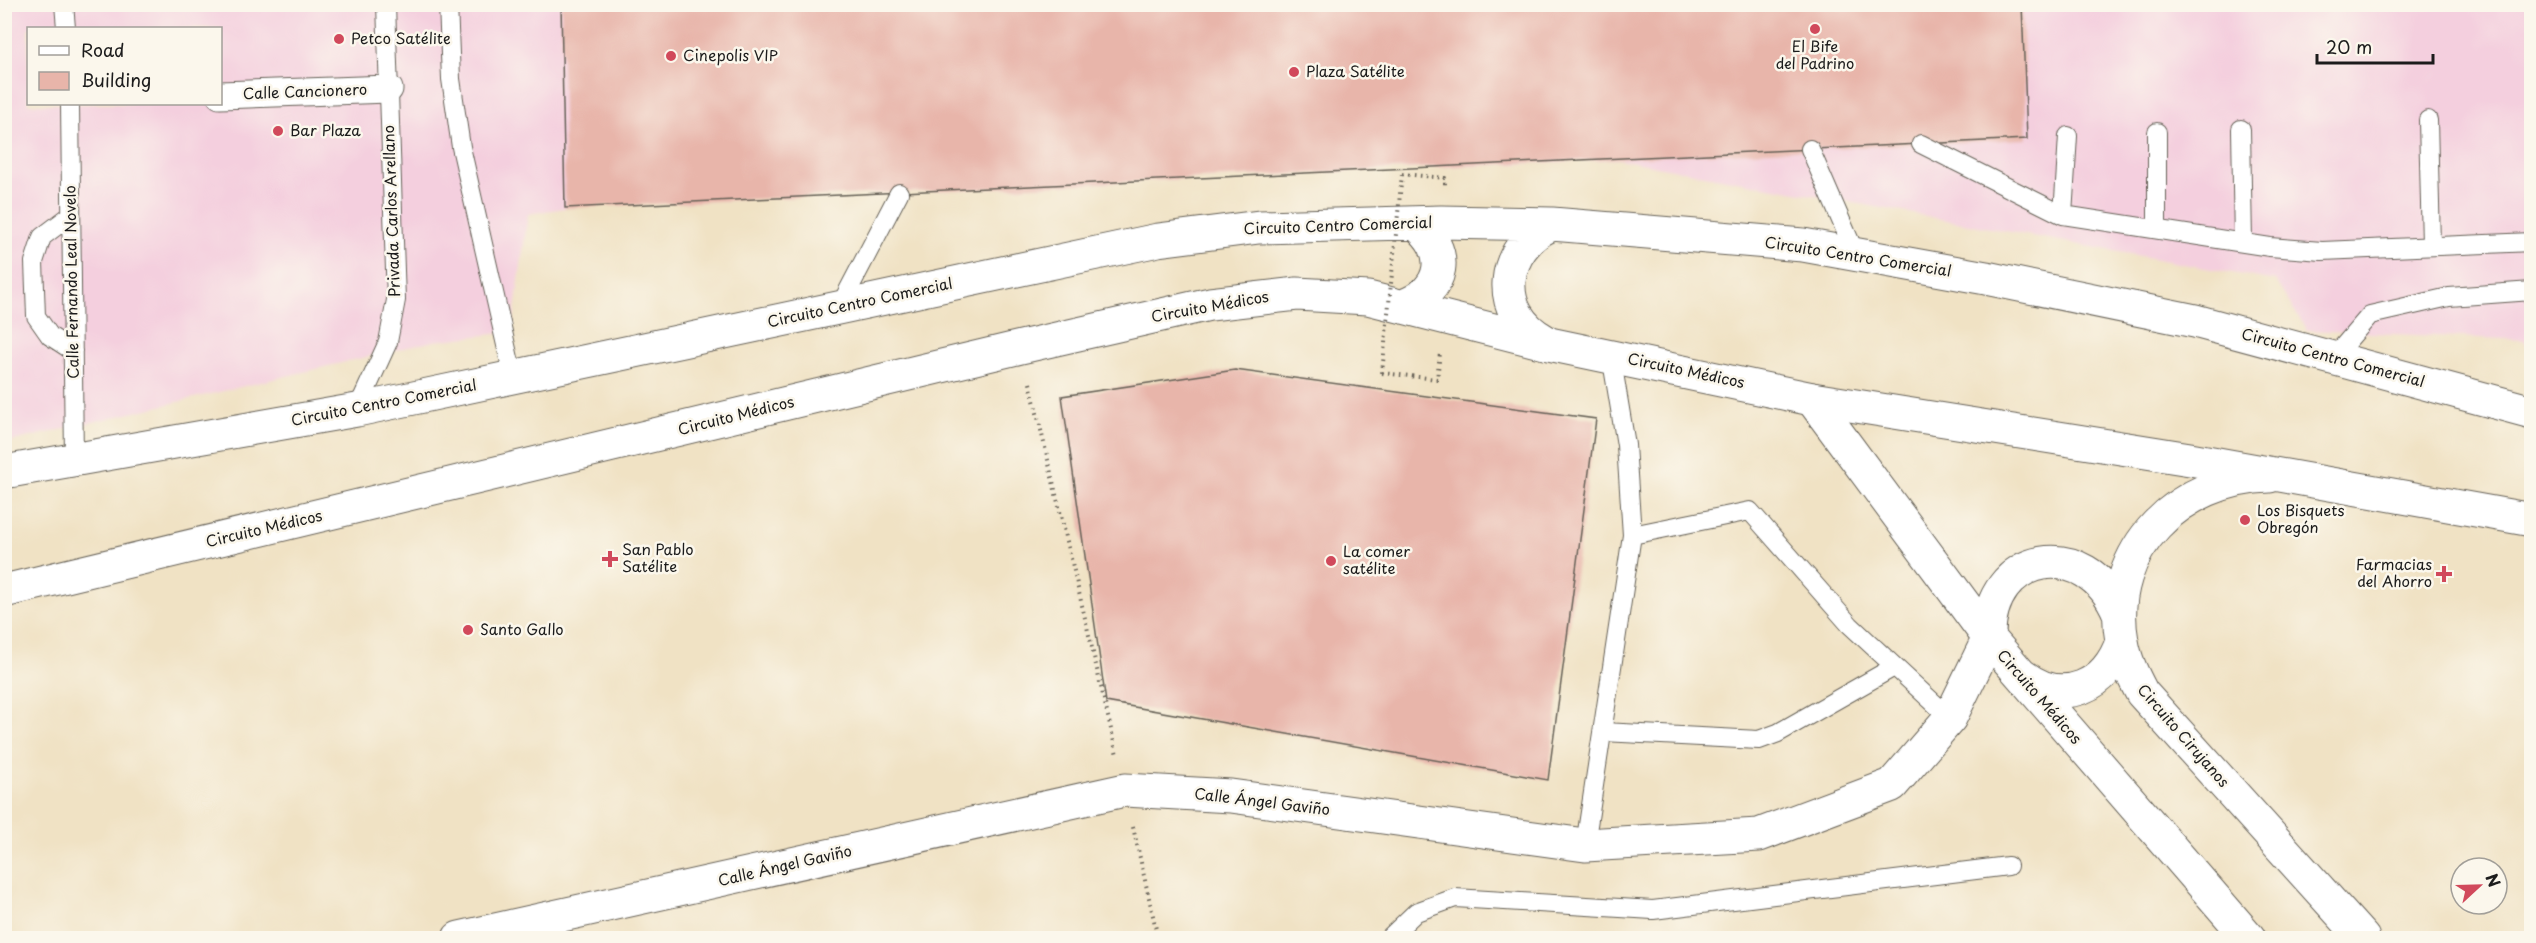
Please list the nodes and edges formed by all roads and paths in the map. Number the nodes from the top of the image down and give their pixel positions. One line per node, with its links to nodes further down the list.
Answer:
1 (64, 4): 4 (lane)
2 (386, 4): 5 (lane, Privada Carlos Arellano)
3 (448, 4): 33 (lane)
4 (66, 27)
5 (389, 89): 6 (street, Calle Cancionero); 36 (lane, Privada Carlos Arellano)
6 (222, 95)
7 (70, 105): 16 (lane, Calle Fernando Leal Novelo)
8 (2428, 120): 23 (lane)
9 (2241, 129): 21 (lane)
10 (2157, 132): 20 (lane)
11 (2068, 136): 17 (lane)
12 (1921, 144): 17 (lane)
13 (1810, 149): 24 (lane)
14 (1445, 178): 34 (path, bridge)
15 (899, 192): 27 (lane)
16 (71, 215): 30 (lane, Calle Fernando Leal Novelo); 30 (lane)
17 (2063, 215): 20 (lane)
18 (1415, 223): 19 (main road, Circuito Centro Comercial); 26 (main road); 27 (main road, Circuito Centro Comercial)
19 (1552, 224): 24 (main road, Circuito Centro Comercial); 28 (main road)
20 (2157, 229): 21 (lane)
21 (2243, 243): 23 (lane)
22 (2532, 243): 23 (lane)
23 (2432, 245)
24 (1856, 255): 32 (main road, Circuito Centro Comercial)
25 (2532, 291): 32 (lane)
26 (1402, 306): 28 (main road, Circuito Médicos); 29 (main road, Circuito Médicos)
27 (839, 308): 33 (main road, Circuito Centro Comercial)
28 (1549, 344): 31 (main road, Circuito Médicos)
29 (1021, 347): 43 (main road, Circuito Médicos); 50 (path)
30 (73, 351): 38 (lane, Calle Fernando Leal Novelo)
31 (1611, 355): 35 (main road, Circuito Médicos); 42 (lane)
32 (2333, 358): 37 (main road, Circuito Centro Comercial)
33 (513, 376): 36 (main road, Circuito Centro Comercial)
34 (1437, 379)
35 (1812, 399): 40 (main road, Circuito Cirujanos); 45 (main road, Circuito Médicos)
36 (357, 410): 38 (main road, Circuito Centro Comercial)
37 (2532, 411)
38 (74, 460): 39 (main road, Circuito Centro Comercial)
39 (4, 472)
40 (2281, 476): 41 (main road, Circuito Cirujanos); 44 (main road, Circuito Cirujanos)
41 (2532, 520)
42 (1632, 535): 46 (lane); 49 (lane)
43 (4, 591)
44 (2120, 627): 45 (main road); 47 (main road); 57 (main road, Circuito Cirujanos)
45 (1989, 638): 47 (main road, Circuito Médicos); 48 (main road, Calle Ángel Gaviño)
46 (1894, 667): 48 (lane); 49 (lane)
47 (2015, 669): 56 (main road, Circuito Médicos)
48 (1950, 718): 51 (main road, Calle Ángel Gaviño)
49 (1603, 732): 51 (lane)
50 (1125, 790): 51 (main road, Calle Ángel Gaviño); 53 (main road, Calle Ángel Gaviño); 54 (path)
51 (1586, 845)
52 (2008, 866): 55 (lane)
53 (459, 939)
54 (1158, 939)
55 (1389, 939)
56 (2249, 939)
57 (2363, 939)

